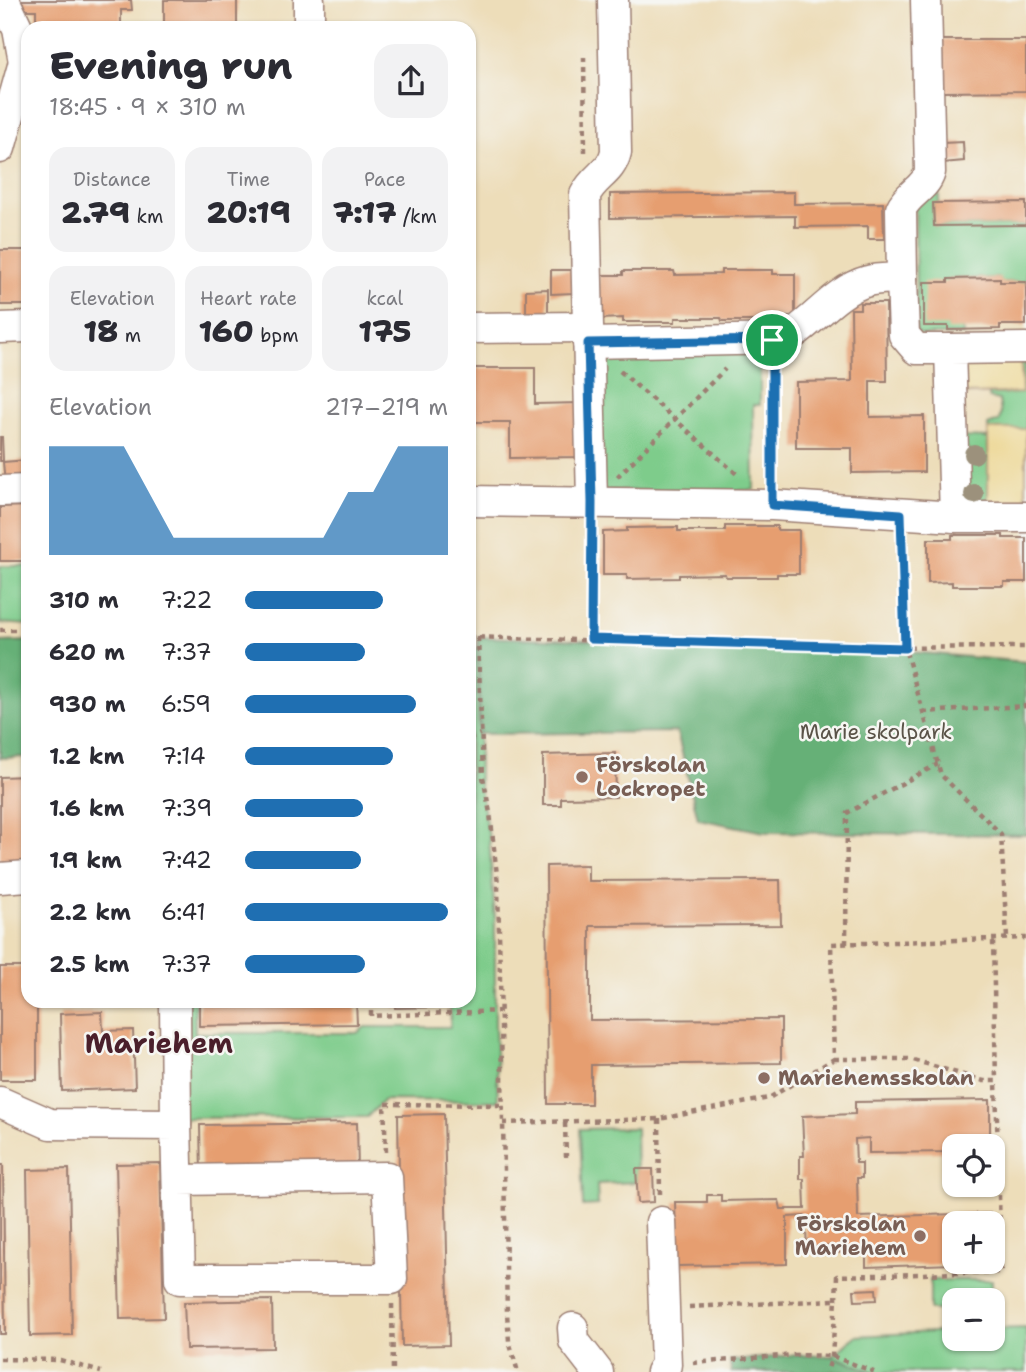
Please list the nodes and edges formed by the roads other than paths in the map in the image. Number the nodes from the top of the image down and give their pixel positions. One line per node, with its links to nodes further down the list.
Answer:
1 (4, 0): 6 (lane)
2 (309, 0): 5 (lane)
3 (613, 0): 13 (lane)
4 (926, 0): 9 (lane)
5 (309, 21)
6 (21, 41)
7 (21, 83): 8 (lane)
8 (0, 148)
9 (902, 278): 13 (lane); 15 (lane)
10 (21, 327): 11 (lane)
11 (0, 328)
12 (476, 328): 13 (lane)
13 (588, 335): 19 (lane)
14 (1026, 348): 15 (lane)
15 (950, 349): 20 (lane)
16 (21, 490): 17 (lane)
17 (0, 491)
18 (476, 501): 19 (lane)
19 (592, 502): 20 (lane)
20 (955, 517): 21 (lane)
21 (1026, 517)
22 (21, 876): 23 (lane)
23 (0, 878)
24 (175, 1008): 26 (lane)
25 (0, 1102): 26 (lane)
26 (176, 1125): 27 (lane)
27 (178, 1180): 27 (lane)
28 (661, 1222): 30 (lane)
29 (573, 1328): 31 (lane)
30 (664, 1369)
31 (598, 1372)

